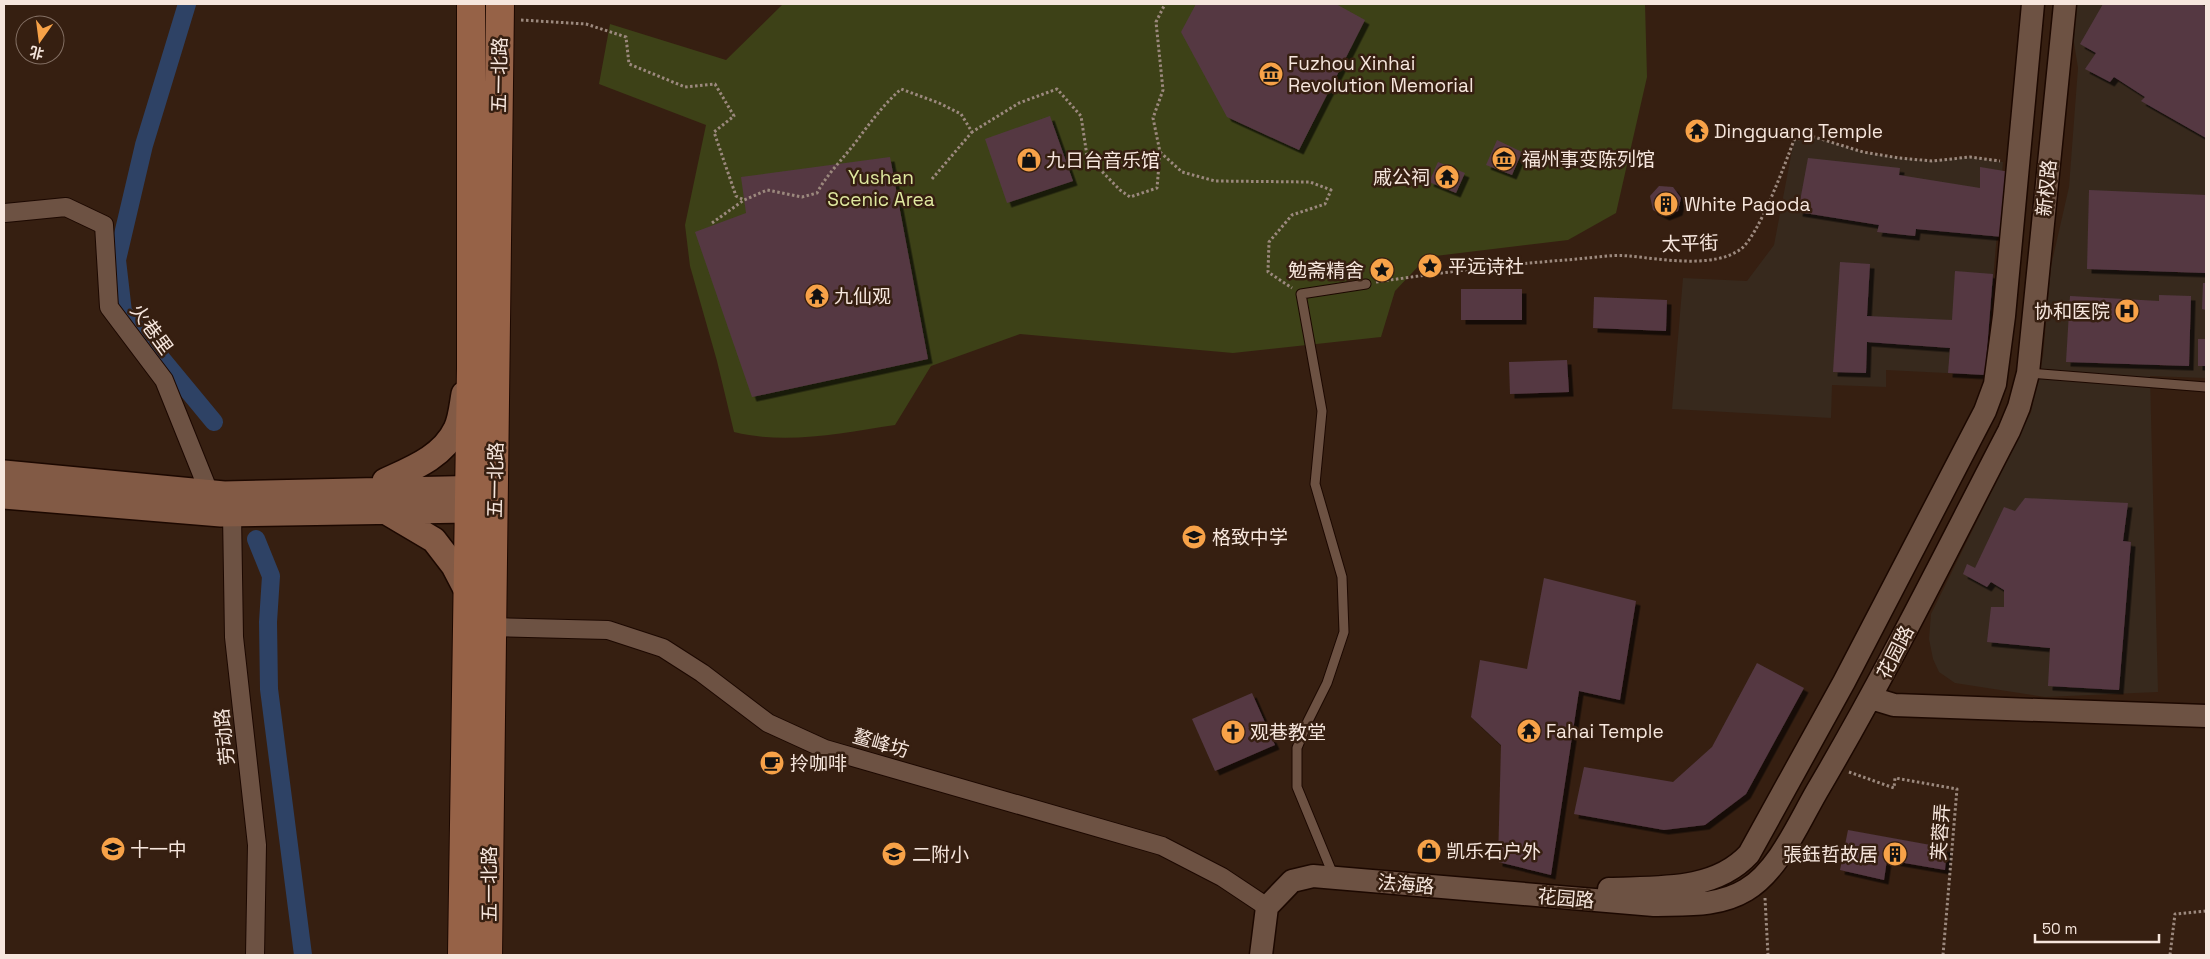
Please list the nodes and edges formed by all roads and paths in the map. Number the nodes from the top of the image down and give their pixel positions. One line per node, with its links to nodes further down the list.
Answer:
1 (471, 4): 16 (main road, 五一北路)
2 (1165, 4): 7 (path)
3 (2033, 4): 15 (street, 新权路)
4 (2066, 4): 17 (street, 新权路)
5 (500, 11): 10 (path); 23 (main road, 五一北路)
6 (972, 132): 7 (path); 9 (path); 10 (path)
7 (1160, 152): 14 (path)
8 (2004, 162): 13 (path, 太平街)
9 (932, 179)
10 (744, 200): 12 (path)
11 (5, 213): 20 (street, 火巷里)
12 (712, 223)
13 (1366, 284): 14 (lane)
14 (1300, 294): 31 (lane)
15 (1998, 363): 32 (street, 花园路)
16 (471, 368): 22 (main road); 23 (main road, 五一北路)
17 (2028, 373): 18 (lane); 27 (street, 花园路)
18 (2206, 387)
19 (4, 473): 20 (main road)
20 (209, 492): 22 (main road)
21 (4, 496): 24 (main road)
22 (384, 500): 23 (main road); 24 (main road); 25 (main road)
23 (482, 500): 25 (main road, 五一北路); 26 (main road, 五一北路)
24 (232, 514): 35 (street, 劳动路)
25 (467, 591): 36 (main road, 五一北路)
26 (491, 627): 33 (street, 鳌峰坊); 37 (main road, 五一北路)
27 (1871, 698): 28 (street); 29 (street, 花园路)
28 (2206, 716)
29 (1832, 766): 30 (street, 花园路); 40 (path, 芙蓉弄)
30 (1773, 867): 32 (street, 花园路); 39 (path)
31 (1334, 877): 32 (street, 法海路); 33 (street, 法海路)
32 (1521, 894)
33 (1267, 907): 38 (street)
34 (2206, 911): 41 (path)
35 (255, 955)
36 (462, 955)
37 (488, 955)
38 (1261, 955)
39 (1768, 955)
40 (1943, 955)
41 (2170, 955)

